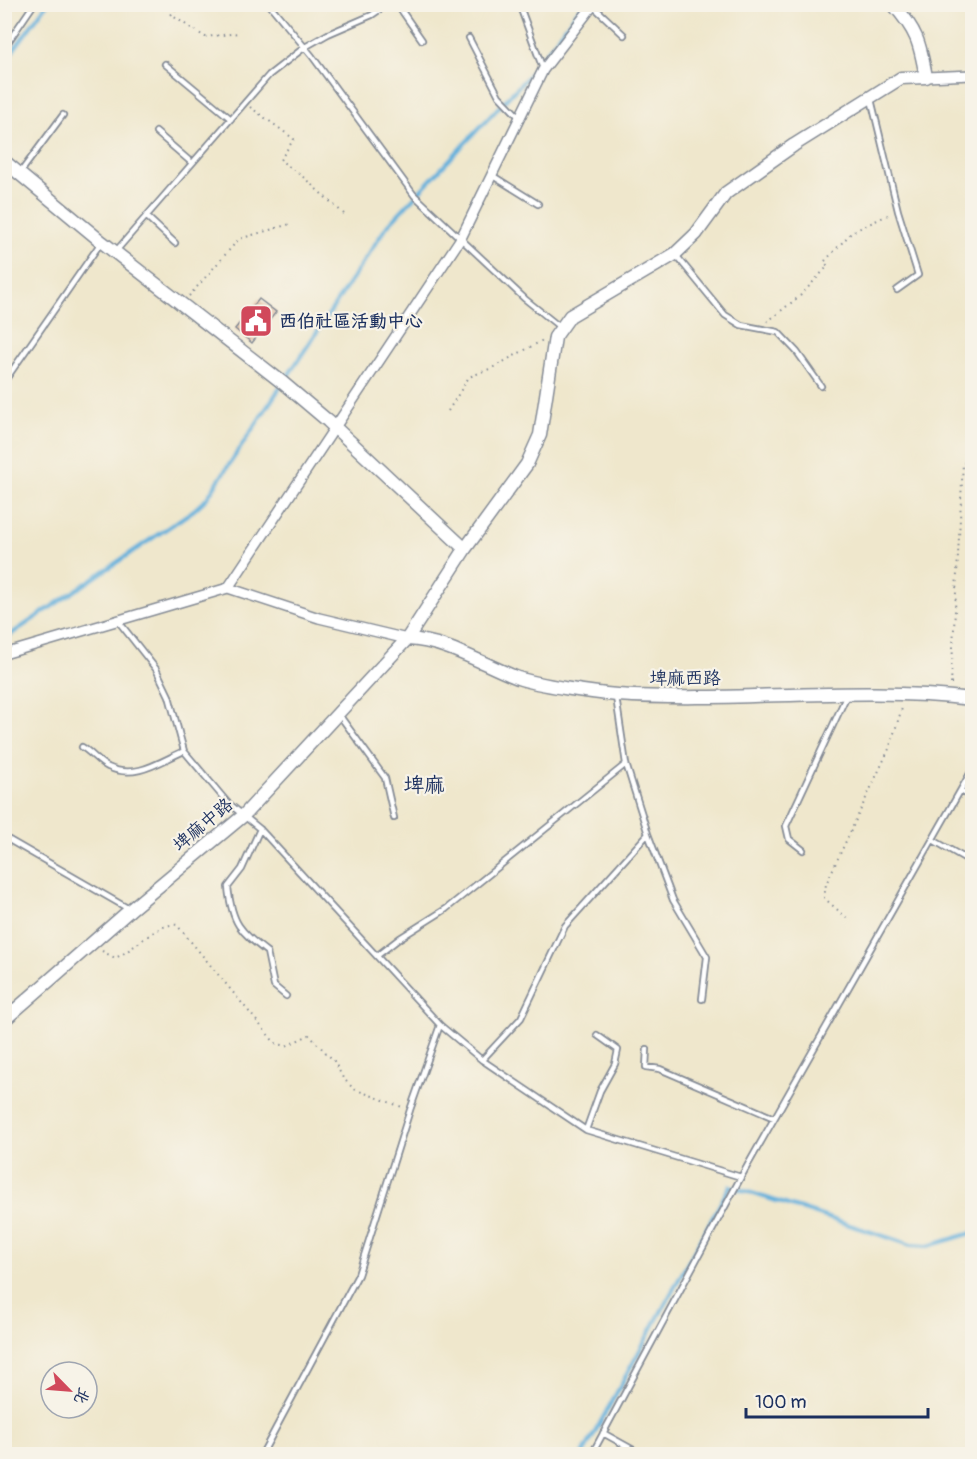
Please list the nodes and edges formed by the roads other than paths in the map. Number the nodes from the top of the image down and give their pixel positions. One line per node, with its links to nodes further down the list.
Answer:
1 (34, 4): 12 (lane)
2 (269, 4): 11 (lane)
3 (388, 4): 11 (lane)
4 (397, 4): 10 (lane)
5 (519, 4): 14 (lane)
6 (893, 4): 16 (street)
7 (594, 5): 8 (lane); 14 (street)
8 (624, 35)
9 (469, 38): 20 (lane)
10 (422, 40)
11 (305, 47): 19 (lane); 28 (lane)
12 (4, 48)
13 (165, 64): 19 (lane)
14 (543, 70): 20 (street)
15 (972, 75): 16 (street)
16 (926, 77): 17 (street)
17 (870, 96): 32 (street); 33 (lane)
18 (63, 115): 24 (lane)
19 (231, 118): 23 (lane)
20 (520, 118): 25 (street)
21 (156, 132): 23 (lane)
22 (4, 161): 24 (street)
23 (192, 163): 27 (lane)
24 (20, 174): 29 (street)
25 (493, 176): 26 (lane); 28 (street)
26 (537, 204)
27 (146, 216): 30 (lane); 31 (lane)
28 (460, 238): 34 (lane); 37 (street)
29 (102, 242): 31 (street); 35 (lane)
30 (175, 243)
31 (116, 251): 37 (street)
32 (675, 254): 34 (street); 36 (lane)
33 (897, 291)
34 (558, 333): 38 (street, 埤麻中路)
35 (4, 382)
36 (821, 386)
37 (334, 429): 38 (street); 39 (street)
38 (465, 549): 41 (street, 埤麻中路)
39 (228, 588): 40 (street); 41 (street)
40 (119, 622): 42 (street); 48 (lane)
41 (407, 639): 44 (street, 埤麻西路); 46 (street, 埤麻中路)
42 (6, 651)
43 (848, 692): 44 (street, 埤麻西路); 45 (street, 埤麻西路); 59 (lane)
44 (615, 695): 49 (lane)
45 (972, 699)
46 (338, 713): 53 (street, 埤麻中路); 54 (lane)
47 (82, 747): 48 (lane)
48 (184, 751): 53 (lane)
49 (626, 764): 56 (lane); 62 (lane)
50 (972, 770): 51 (lane)
51 (961, 791): 52 (lane); 58 (lane)
52 (972, 797)
53 (243, 816): 55 (lane); 61 (street, 埤麻中路)
54 (394, 818)
55 (260, 830): 62 (lane); 63 (lane)
56 (648, 834): 64 (lane); 69 (lane)
57 (4, 837): 61 (lane)
58 (933, 840): 60 (lane); 70 (lane)
59 (803, 850)
60 (968, 860)
61 (130, 910): 65 (street, 埤麻中路)
62 (378, 956): 66 (lane)
63 (286, 996)
64 (702, 999)
65 (4, 1020)
66 (440, 1024): 69 (lane); 74 (lane)
67 (597, 1035): 71 (lane)
68 (647, 1049): 70 (lane)
69 (482, 1060): 71 (lane)
70 (774, 1118): 72 (lane)
71 (586, 1130): 72 (lane)
72 (740, 1180): 73 (lane)
73 (603, 1433): 75 (lane); 76 (lane)
74 (262, 1455)
75 (592, 1455)
76 (641, 1455)

